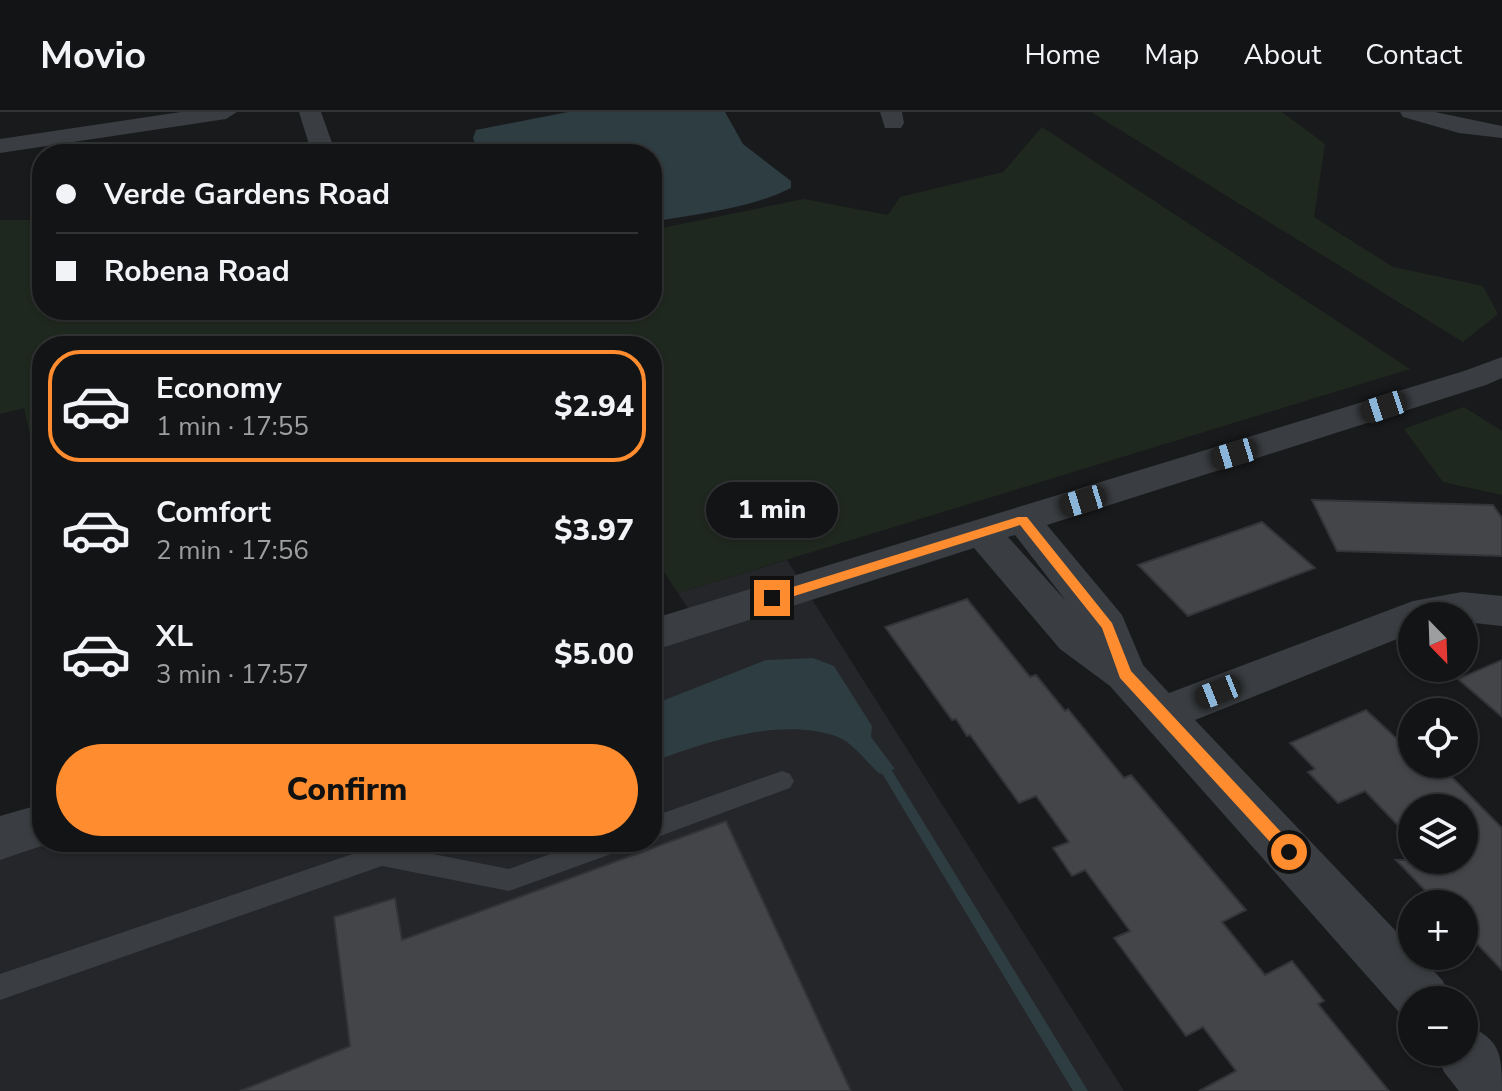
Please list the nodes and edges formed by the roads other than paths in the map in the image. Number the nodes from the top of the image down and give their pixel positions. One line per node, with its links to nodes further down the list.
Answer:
1 (226, 112): 6 (street)
2 (310, 112): 5 (street)
3 (1411, 112): 4 (street)
4 (1501, 129)
5 (321, 144)
6 (0, 146)
7 (1502, 366): 8 (street)
8 (1023, 520): 9 (street); 14 (street)
9 (982, 533): 13 (street); 14 (street)
10 (1478, 609): 11 (street)
11 (1502, 611)
12 (1398, 622): 15 (street)
13 (662, 632)
14 (1125, 674): 15 (street)
15 (1163, 714): 21 (street)
16 (782, 781): 17 (lane)
17 (662, 824)
18 (32, 828): 19 (street)
19 (0, 838)
20 (586, 852): 22 (lane)
21 (1411, 986)
22 (0, 987)
23 (1475, 1066): 24 (street)
24 (1495, 1091)

